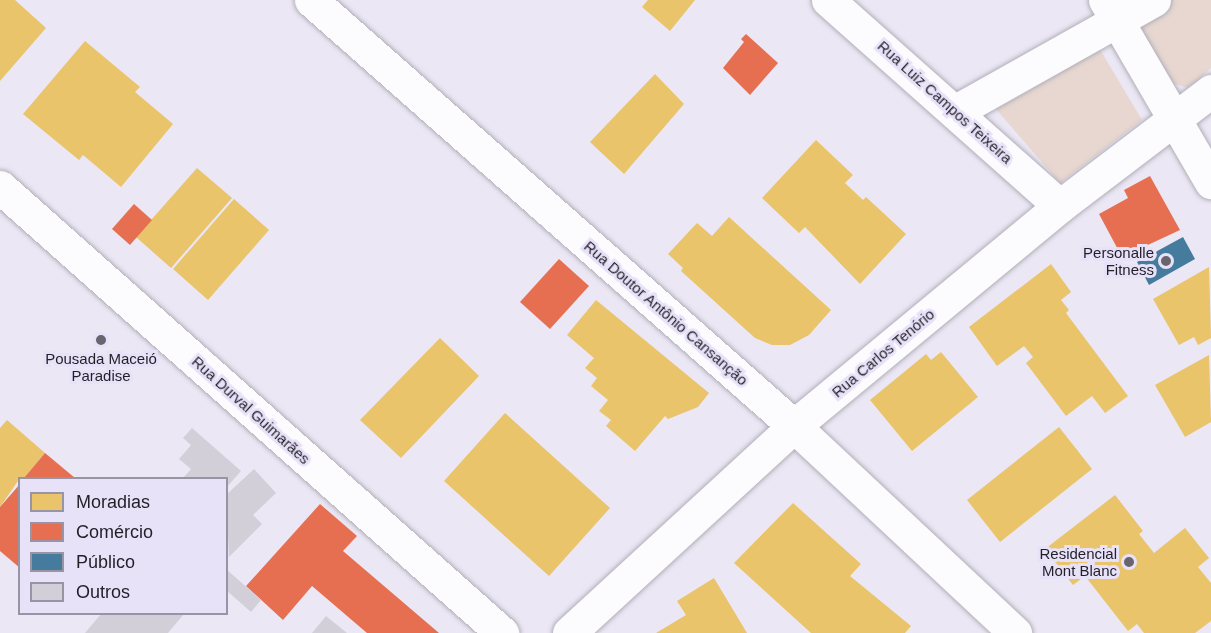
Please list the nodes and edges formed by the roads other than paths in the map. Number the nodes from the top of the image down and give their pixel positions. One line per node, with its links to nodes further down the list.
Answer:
1 (311, 0): 11 (street, Rua Doutor Antônio Cansanção)
2 (828, 0): 6 (street, Rua Luiz Campos Teixeira)
3 (1154, 0): 4 (street)
4 (1111, 11): 6 (street); 7 (street)
5 (1211, 91): 7 (street, Rua Carlos Tenório)
6 (956, 111): 10 (street, Rua Luiz Campos Teixeira)
7 (1175, 120): 8 (street); 10 (street, Rua Carlos Tenório)
8 (1211, 182)
9 (0, 187): 12 (street, Rua Durval Guimarães)
10 (1060, 206): 11 (street, Rua Carlos Tenório)
11 (794, 426): 13 (street, Rua Carlos Tenório); 14 (street, Rua Doutor Antônio Cansanção)
12 (502, 633)
13 (569, 633)
14 (1015, 633)

